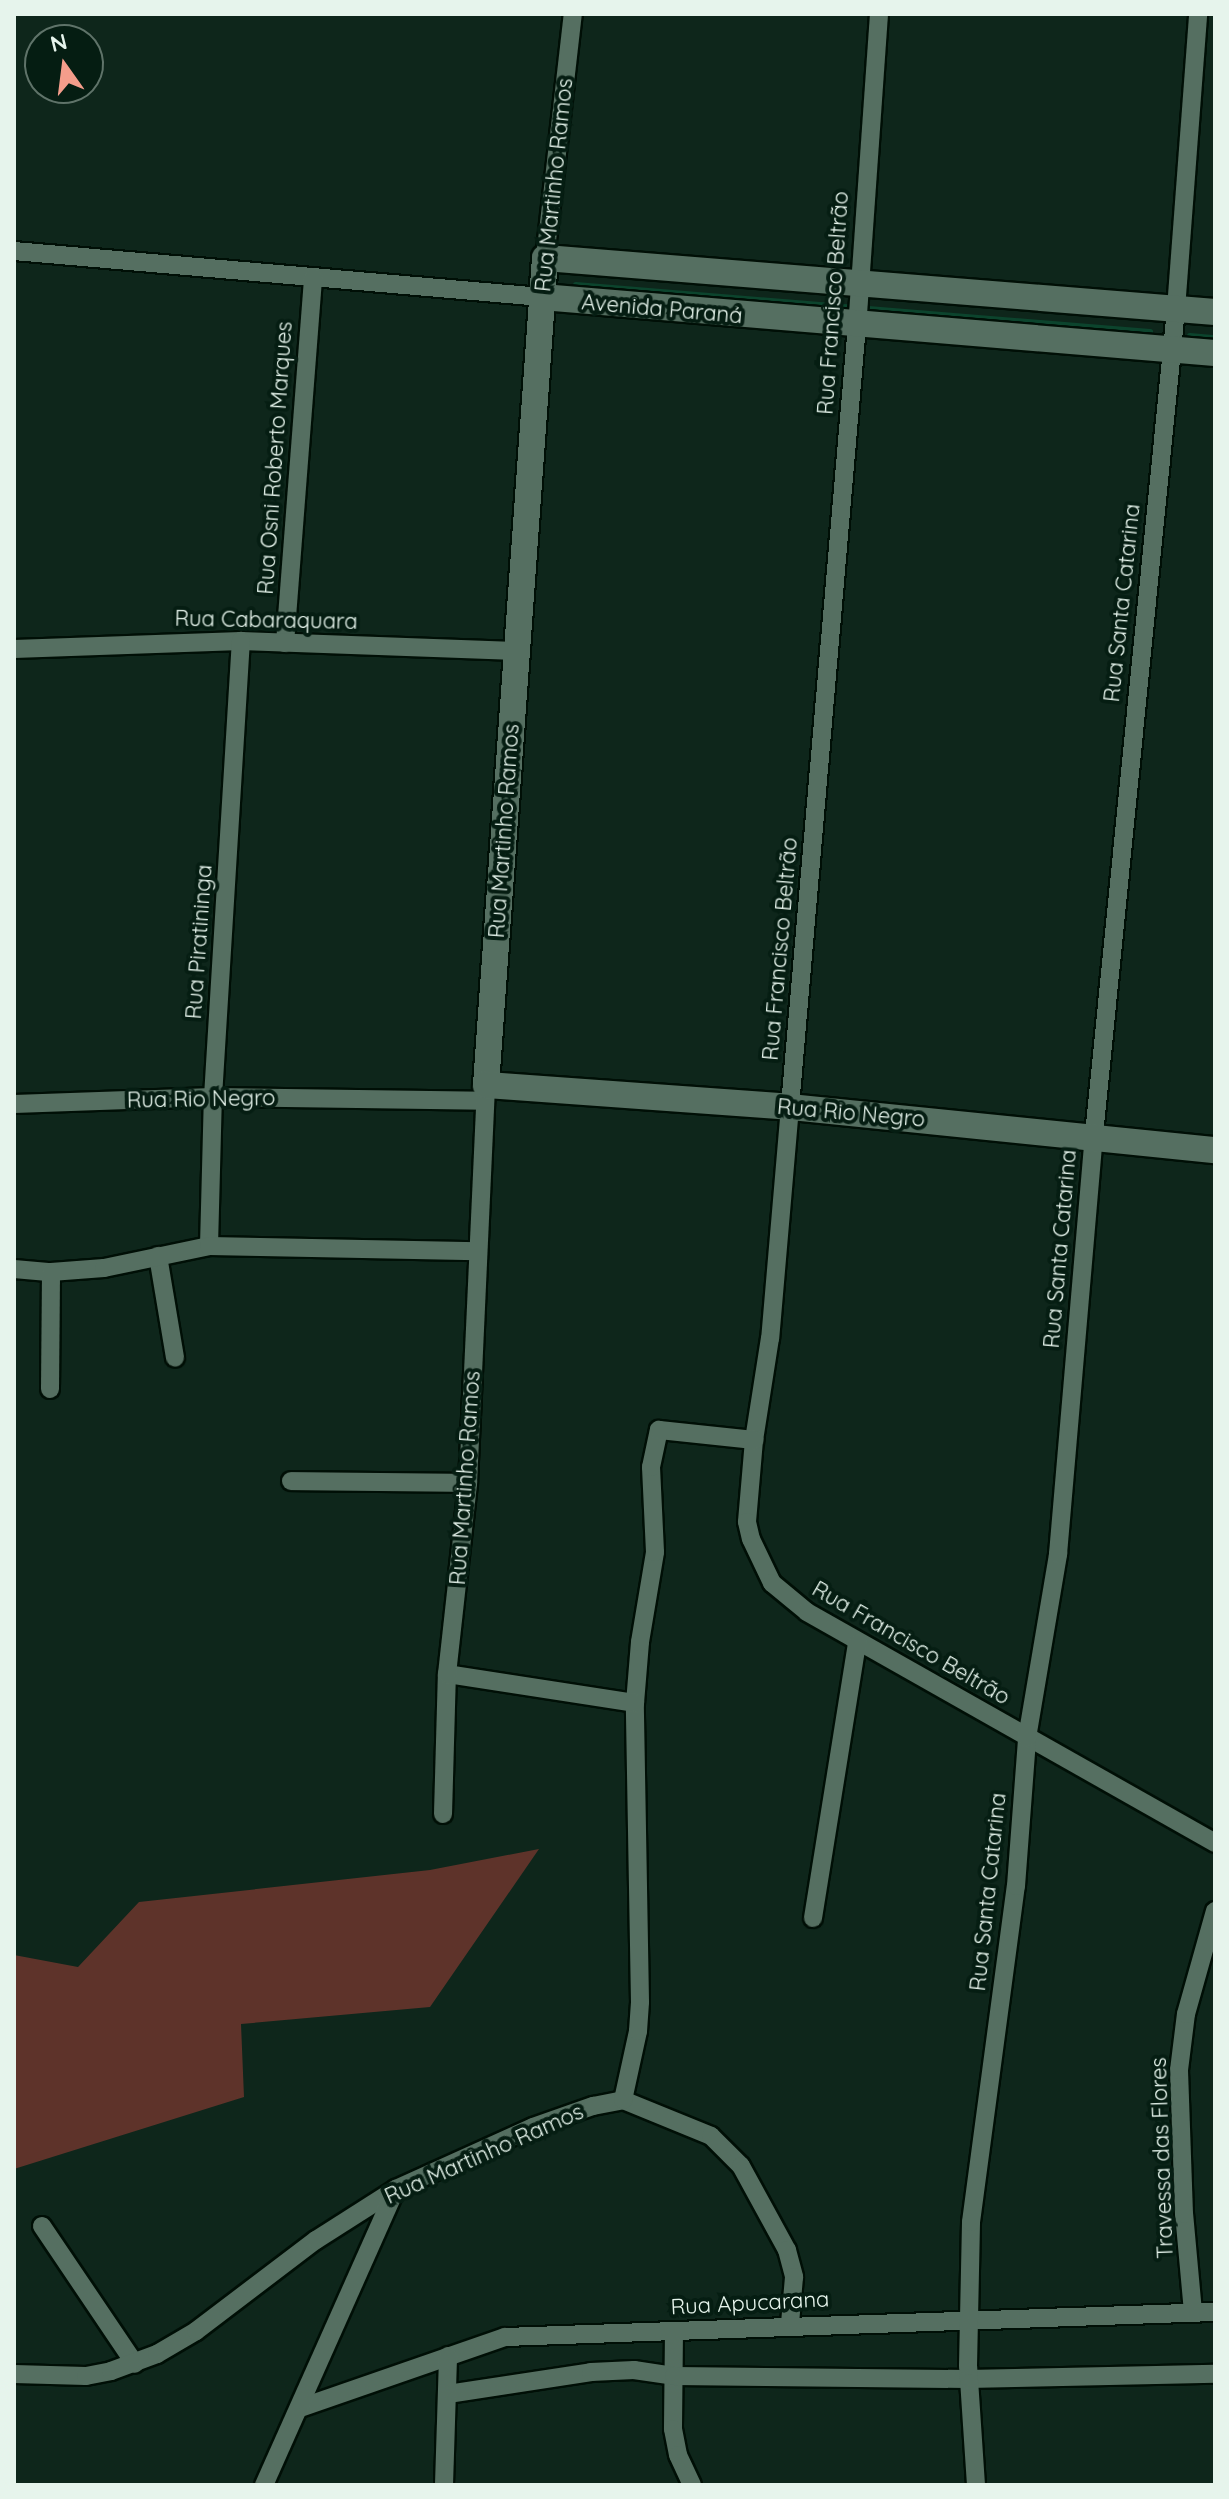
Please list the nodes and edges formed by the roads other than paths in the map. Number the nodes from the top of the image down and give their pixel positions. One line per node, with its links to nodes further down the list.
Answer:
1 (573, 14): 5 (street, Rua Martinho Ramos)
2 (879, 14): 7 (street, Rua Francisco Beltrão)
3 (1198, 14): 9 (street, Rua Santa Catarina)
4 (14, 251): 6 (street, Avenida Paraná)
5 (545, 258): 7 (street, Avenida Paraná); 8 (street, Rua Martinho Ramos)
6 (313, 277): 8 (street, Avenida Paraná); 15 (street, Rua Osni Roberto Marques)
7 (857, 285): 9 (street, Avenida Paraná); 11 (street, Rua Francisco Beltrão)
8 (542, 297): 11 (street, Avenida Paraná); 17 (street, Rua Martinho Ramos)
9 (1176, 309): 10 (street, Avenida Paraná); 12 (street, Rua Santa Catarina)
10 (1215, 312)
11 (857, 318): 12 (street, Avenida Paraná); 21 (street, Rua Francisco Beltrão)
12 (1171, 350): 13 (street, Avenida Paraná); 22 (street, Rua Santa Catarina)
13 (1215, 353)
14 (241, 641): 15 (street, Rua Cabaraquara); 16 (street, Rua Cabaraquara); 19 (street, Rua Piratininga)
15 (285, 643): 17 (street, Rua Cabaraquara)
16 (14, 649)
17 (517, 651): 18 (street, Rua Martinho Ramos)
18 (485, 1093): 19 (street, Rua Rio Negro); 21 (street, Rua Rio Negro); 25 (street, Rua Martinho Ramos)
19 (213, 1097): 20 (street, Rua Rio Negro); 24 (street, Rua Piratininga)
20 (14, 1104)
21 (790, 1107): 22 (street, Rua Rio Negro); 31 (street, Rua Francisco Beltrão)
22 (1094, 1135): 23 (street, Rua Rio Negro); 37 (street, Rua Santa Catarina)
23 (1215, 1150)
24 (209, 1246): 25 (street); 26 (street)
25 (478, 1251): 33 (street, Rua Martinho Ramos)
26 (158, 1256): 28 (street); 29 (street)
27 (14, 1269): 28 (street)
28 (51, 1272): 30 (street)
29 (175, 1358)
30 (50, 1389)
31 (754, 1440): 34 (street, Rua Francisco Beltrão); 36 (street)
32 (291, 1481): 33 (street)
33 (468, 1483): 35 (street, Rua Martinho Ramos)
34 (857, 1643): 37 (street, Rua Francisco Beltrão); 41 (street)
35 (447, 1674): 36 (street); 38 (street, Rua Martinho Ramos)
36 (635, 1703): 42 (street)
37 (1027, 1738): 39 (street, Rua Francisco Beltrão); 48 (street, Rua Santa Catarina)
38 (443, 1814)
39 (1215, 1843)
40 (1215, 1911): 45 (street, Travessa das Flores)
41 (813, 1918)
42 (623, 2100): 43 (street, Rua Martinho Ramos); 47 (street)
43 (396, 2189): 51 (street, Rua Martinho Ramos); 57 (street)
44 (42, 2226): 51 (street)
45 (1193, 2312): 46 (street, Rua Apucarana); 48 (street, Rua Apucarana)
46 (1215, 2312)
47 (790, 2324): 48 (street, Rua Apucarana); 49 (street, Rua Apucarana)
48 (970, 2327): 52 (street, Rua Santa Catarina)
49 (674, 2331): 50 (street, Rua Apucarana); 55 (street)
50 (448, 2356): 56 (street); 57 (street, Rua Apucarana)
51 (135, 2364): 53 (street, Rua Martinho Ramos)
52 (968, 2372): 54 (street); 55 (street); 61 (street, Rua Santa Catarina)
53 (14, 2374)
54 (1215, 2374)
55 (674, 2376): 56 (street); 60 (street)
56 (448, 2394): 59 (street)
57 (300, 2408): 58 (street)
58 (264, 2485)
59 (444, 2485)
60 (691, 2485)
61 (976, 2485)

